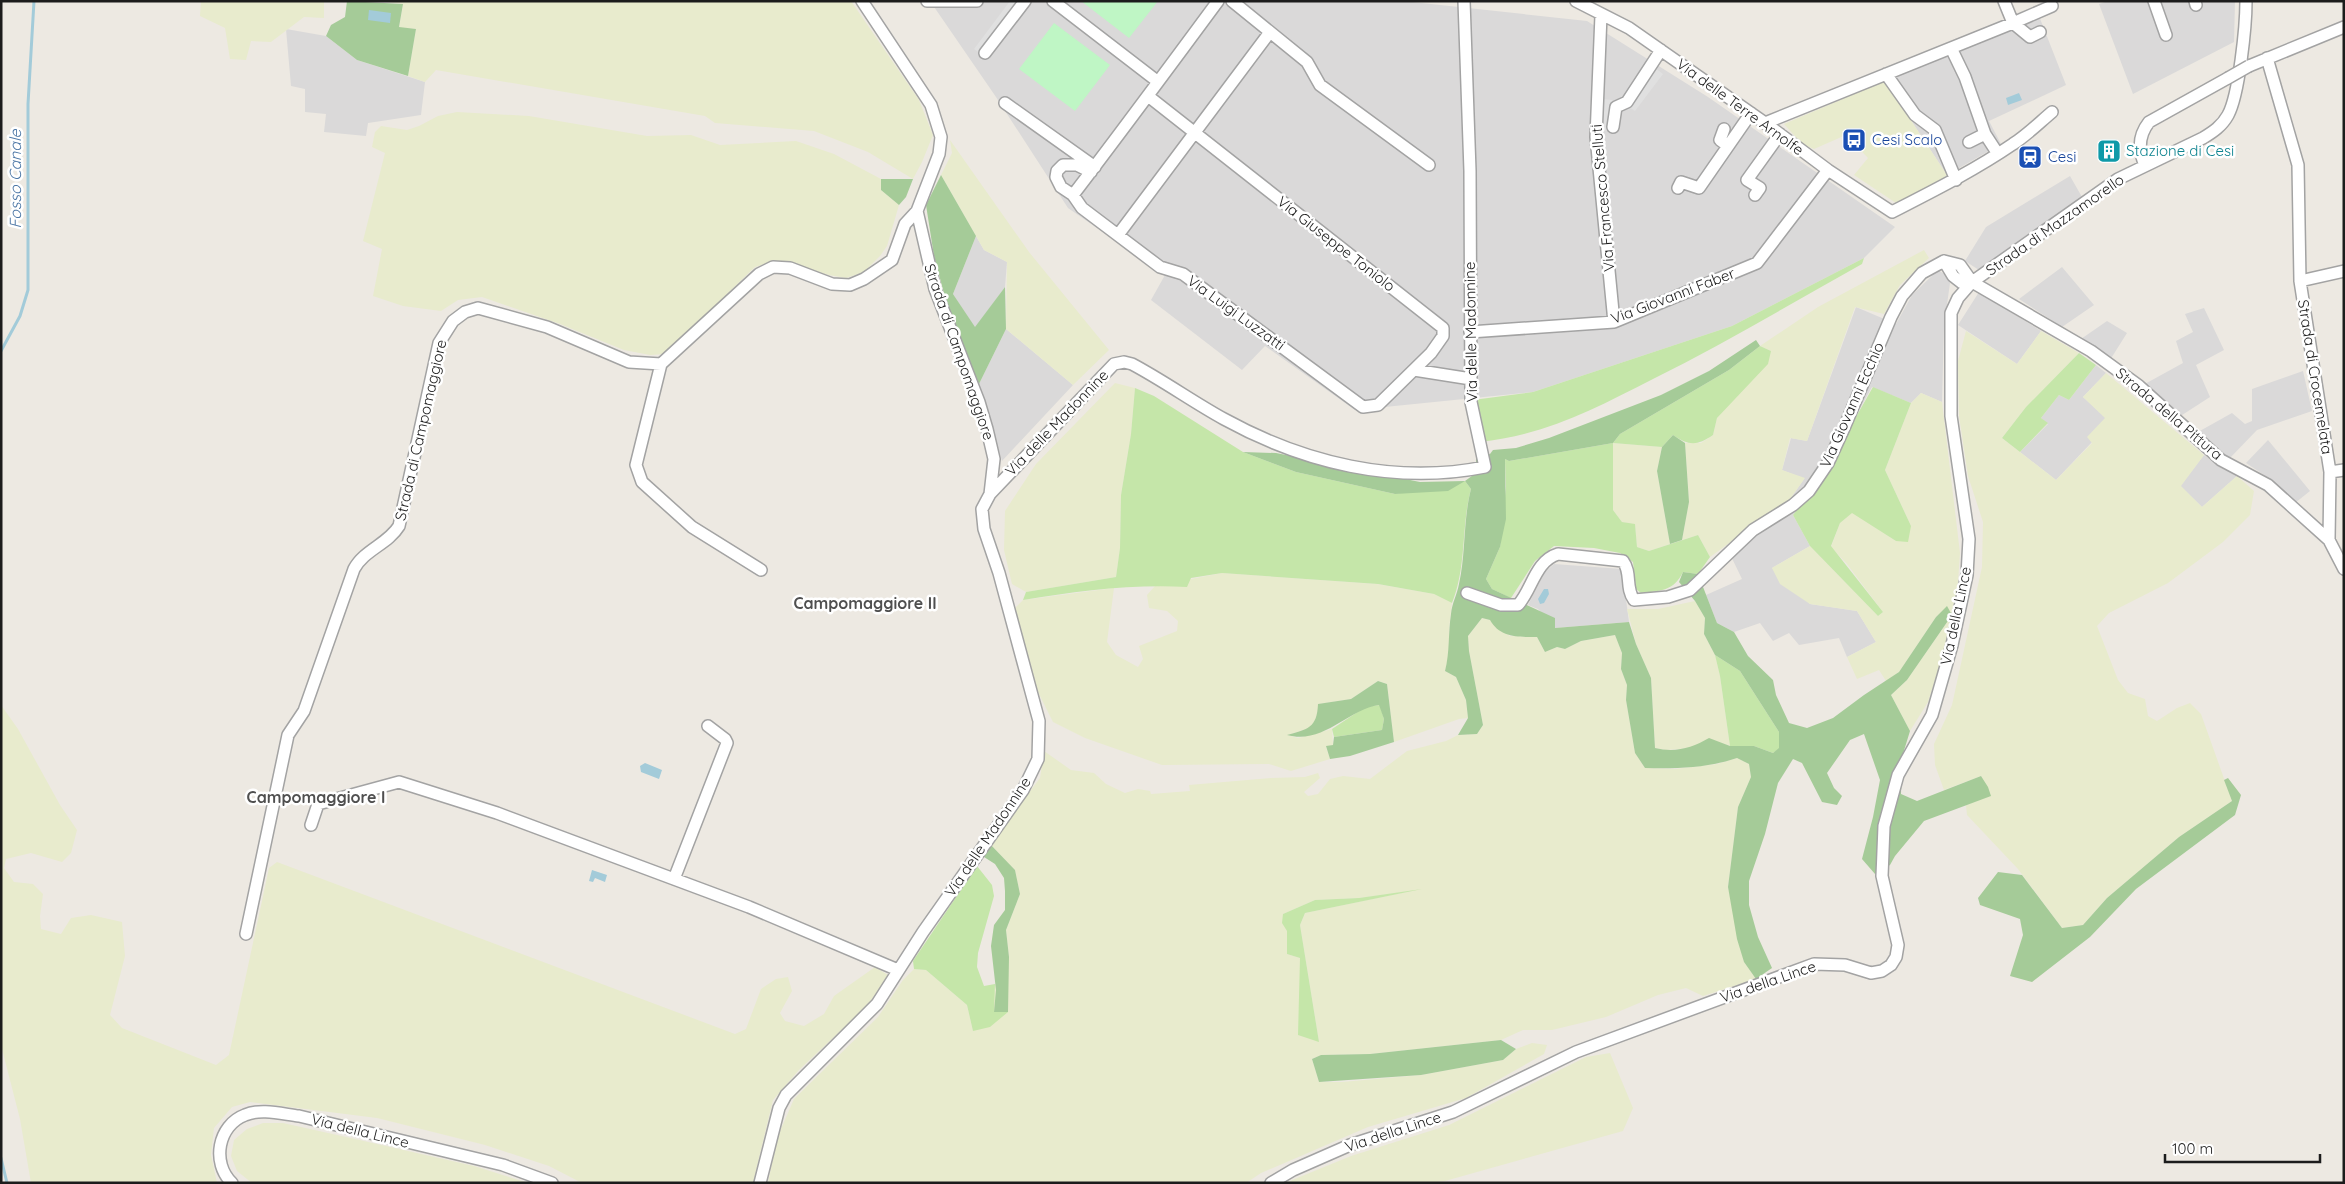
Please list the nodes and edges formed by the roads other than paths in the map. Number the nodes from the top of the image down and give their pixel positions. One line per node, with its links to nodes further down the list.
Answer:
1 (862, 1): 47 (street)
2 (927, 1): 3 (street)
3 (976, 1)
4 (1025, 1): 22 (street)
5 (1053, 1): 25 (street)
6 (1218, 1): 25 (street)
7 (1232, 1): 17 (street)
8 (1464, 1): 53 (street, Via delle Madonnine)
9 (2004, 1): 15 (street)
10 (2154, 1): 19 (street)
11 (2246, 1): 40 (street, Strada di Mazzamorello)
12 (1582, 3): 14 (street, Via delle Terre Arnolfe)
13 (2052, 6): 15 (street)
14 (1601, 14): 21 (street, Via delle Terre Arnolfe); 52 (street, Via Francesco Stelluti)
15 (2013, 24): 18 (street); 20 (street)
16 (2344, 27): 23 (street)
17 (1270, 32): 33 (street); 39 (street)
18 (2040, 32)
19 (2166, 35)
20 (1951, 48): 24 (street); 35 (street)
21 (1661, 50): 29 (street, Via delle Terre Arnolfe); 31 (street)
22 (985, 53)
23 (2266, 58): 40 (street, bridge); 50 (street, Strada di Crocemelata)
24 (1886, 74): 30 (street); 43 (street)
25 (1157, 81): 26 (street)
26 (1148, 96): 33 (street, Via Giuseppe Toniolo); 41 (street)
27 (1004, 103): 41 (street)
28 (2052, 112): 38 (street)
29 (1751, 113): 30 (street, Via delle Terre Arnolfe); 37 (street)
30 (1765, 123): 34 (street, Via delle Terre Arnolfe)
31 (1613, 127)
32 (1724, 129): 37 (street)
33 (1194, 133): 48 (street); 55 (street, Via Giuseppe Toniolo)
34 (1780, 134): 42 (street, Via delle Terre Arnolfe); 46 (street)
35 (1985, 134): 36 (street); 38 (street)
36 (1969, 142)
37 (1728, 146): 44 (street)
38 (1998, 154): 43 (street)
39 (1429, 165)
40 (2145, 165): 51 (street, Strada di Mazzamorello)
41 (1093, 169): 45 (street); 45 (street, Via Luigi Luzzatti)
42 (1828, 170): 43 (street, Via delle Terre Arnolfe); 52 (street, Via Giovanni Faber)
43 (1956, 180)
44 (1678, 188)
45 (1074, 195): 48 (street, Via Luigi Luzzatti)
46 (1755, 195)
47 (917, 211): 54 (street); 60 (street, Strada di Campomaggiore)
48 (1118, 235): 57 (street, Via Luigi Luzzatti)
49 (2344, 271): 50 (street, Strada di Crocemelata)
50 (2300, 281): 59 (street, Strada di Crocemelata)
51 (1972, 282): 61 (street, Strada della Pittura); 64 (street, Via Giovanni Ecchio); 73 (street, Via della Lince)
52 (1614, 322): 53 (street, Via Giovanni Faber)
53 (1470, 332): 56 (street, Via delle Madonnine)
54 (661, 364): 63 (street); 68 (street, Strada di Campomaggiore)
55 (1414, 370): 56 (street); 57 (street, Via Giuseppe Toniolo)
56 (1470, 379): 60 (street, Via delle Madonnine)
57 (1378, 405)
58 (2344, 470): 59 (street, Strada di Crocemelata)
59 (2330, 472): 61 (street, Strada di Crocemelata)
60 (990, 494): 69 (street, Via delle Madonnine)
61 (2329, 540): 62 (street, Strada della Pittura)
62 (2344, 569)
63 (762, 570)
64 (1467, 594)
65 (708, 726): 67 (street)
66 (311, 825): 67 (street)
67 (674, 879): 69 (street)
68 (246, 934)
69 (898, 970): 72 (street, Via delle Madonnine)
70 (232, 1183): 71 (street, Via della Lince)
71 (552, 1183)
72 (760, 1183)
73 (1270, 1183)

